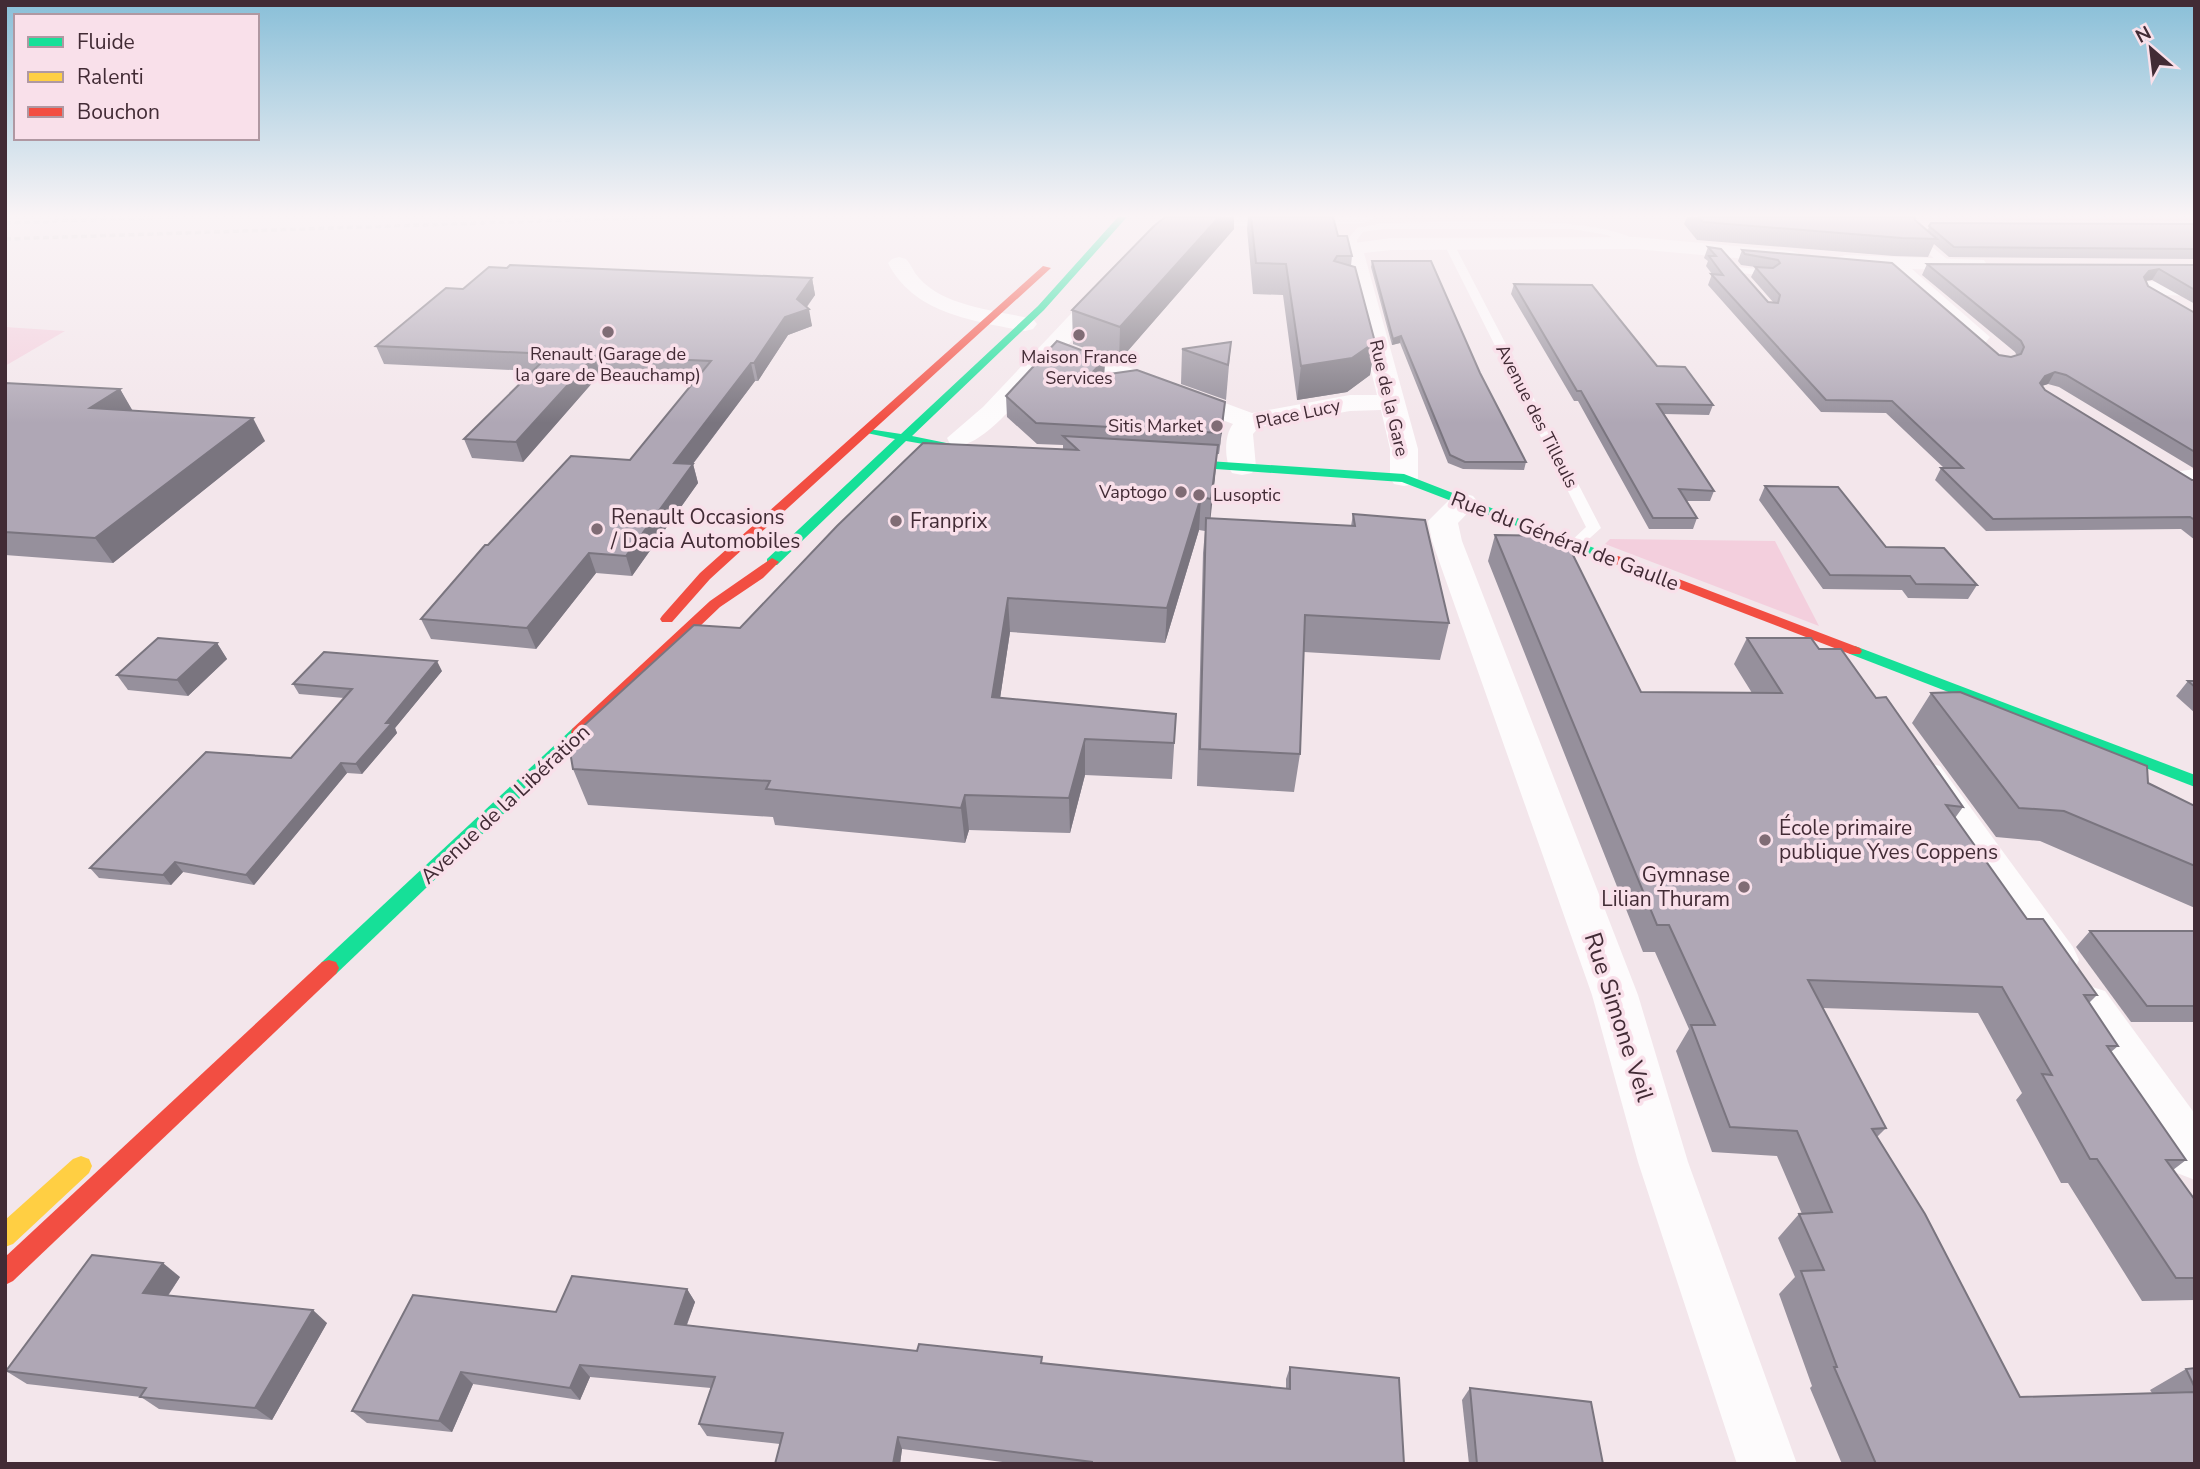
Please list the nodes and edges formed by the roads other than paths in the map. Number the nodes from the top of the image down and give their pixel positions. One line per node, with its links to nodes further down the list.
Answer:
1 (912, 286): 12 (street)
2 (1027, 286): 12 (main road)
3 (1059, 286): 13 (main road, Avenue de la Libération)
4 (1110, 286): 14 (street)
5 (1356, 286): 16 (street, Rue de la Gare)
6 (1470, 286): 26 (lane, Avenue des Tilleuls)
7 (1919, 286): 15 (street)
8 (2083, 288): 9 (street)
9 (2151, 289): 10 (street); 11 (street)
10 (2195, 289)
11 (2184, 310)
12 (992, 317): 13 (street); 18 (main road)
13 (1019, 329): 14 (street); 19 (main road, Avenue de la Libération)
14 (1053, 347): 17 (street); 20 (street)
15 (1997, 353)
16 (1393, 402): 17 (street, Place Lucy); 24 (street, Rue de la Gare)
17 (1250, 421): 23 (street, Place Lucy)
18 (866, 430): 19 (main road); 27 (main road)
19 (904, 438): 21 (main road); 37 (main road, Avenue de la Libération)
20 (960, 438)
21 (1000, 453)
22 (1148, 461): 23 (main road, Rue du Général de Gaulle)
23 (1242, 467): 24 (main road, Rue du Général de Gaulle)
24 (1404, 478): 25 (main road, Rue du Général de Gaulle)
25 (1463, 502): 26 (main road, Rue du Général de Gaulle); 38 (street, Rue Simone Veil)
26 (1575, 544): 28 (main road, Rue du Général de Gaulle)
27 (654, 631)
28 (1846, 649): 31 (street); 33 (main road, Rue du Général de Gaulle)
29 (624, 667): 30 (main road, Avenue de la Libération)
30 (594, 696)
31 (1875, 703)
32 (1905, 746): 35 (street)
33 (2195, 781)
34 (96, 1153): 36 (main road)
35 (2195, 1156)
36 (5, 1236)
37 (5, 1273)
38 (1767, 1464)

